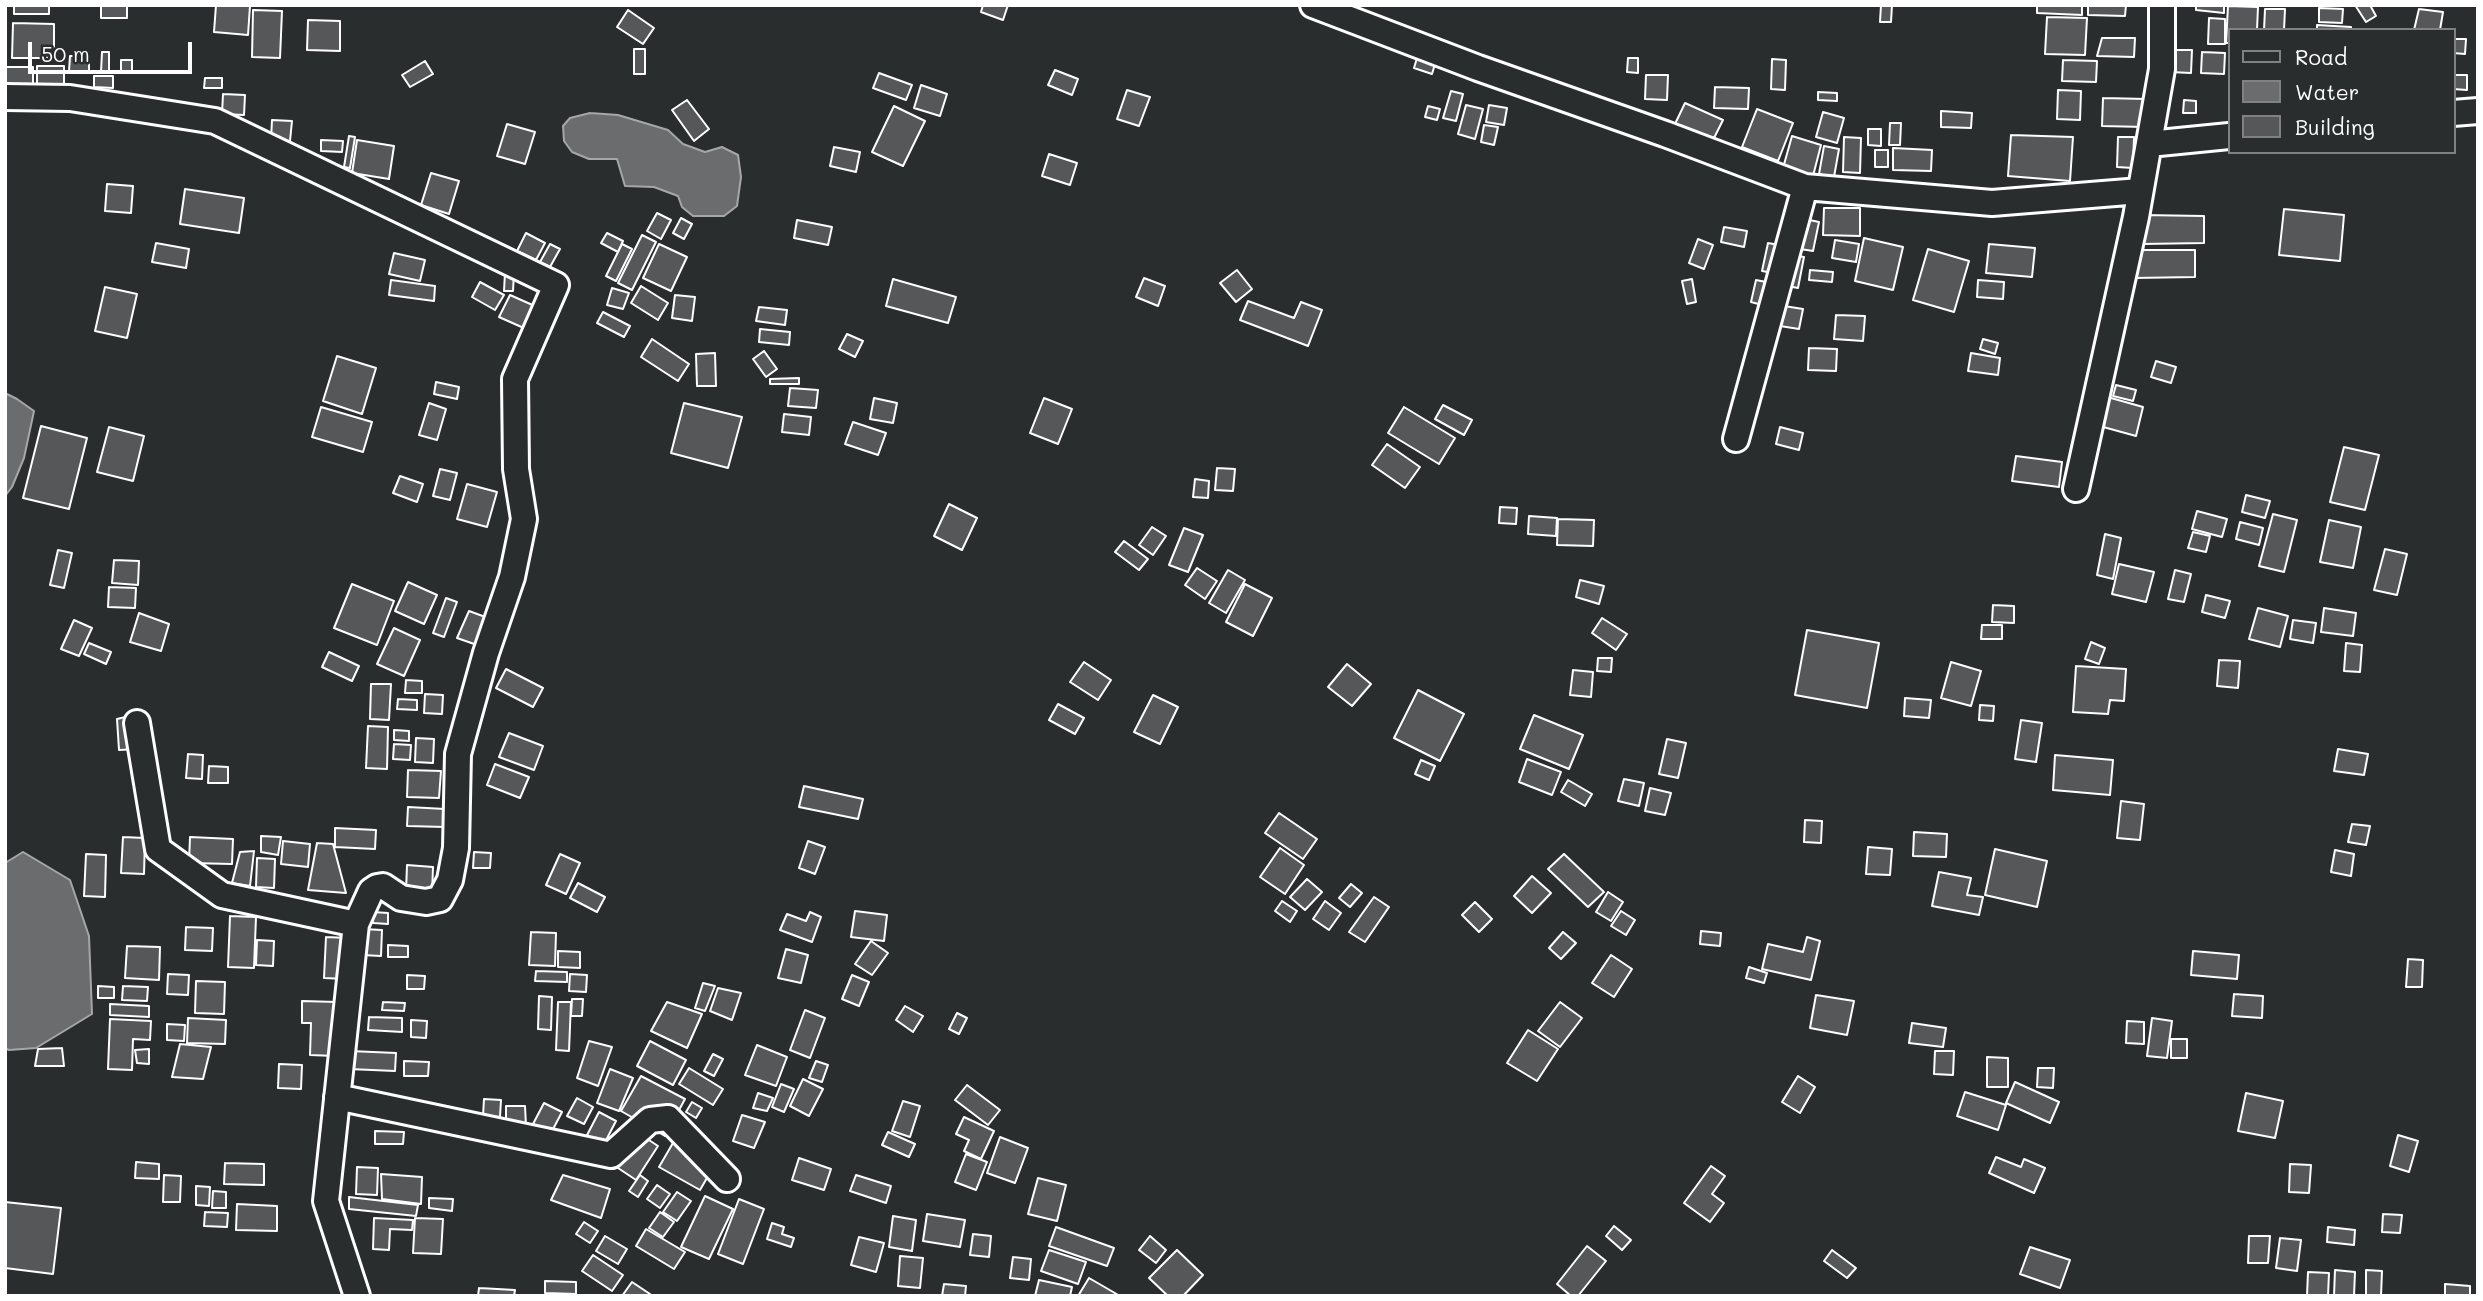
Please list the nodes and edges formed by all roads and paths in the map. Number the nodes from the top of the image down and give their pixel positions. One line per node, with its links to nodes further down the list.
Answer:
1 (1313, 5): 8 (street)
2 (2162, 5): 7 (street)
3 (5, 97): 13 (street)
4 (2478, 111): 5 (street)
5 (2455, 113)
6 (2228, 136): 7 (street)
7 (2149, 144): 9 (street)
8 (1805, 187): 9 (street); 10 (street)
9 (2140, 191): 11 (street)
10 (1737, 439)
11 (2076, 489)
12 (137, 723): 13 (street)
13 (356, 924): 14 (street)
14 (337, 1097): 15 (street); 16 (street)
15 (727, 1180)
16 (358, 1296)

